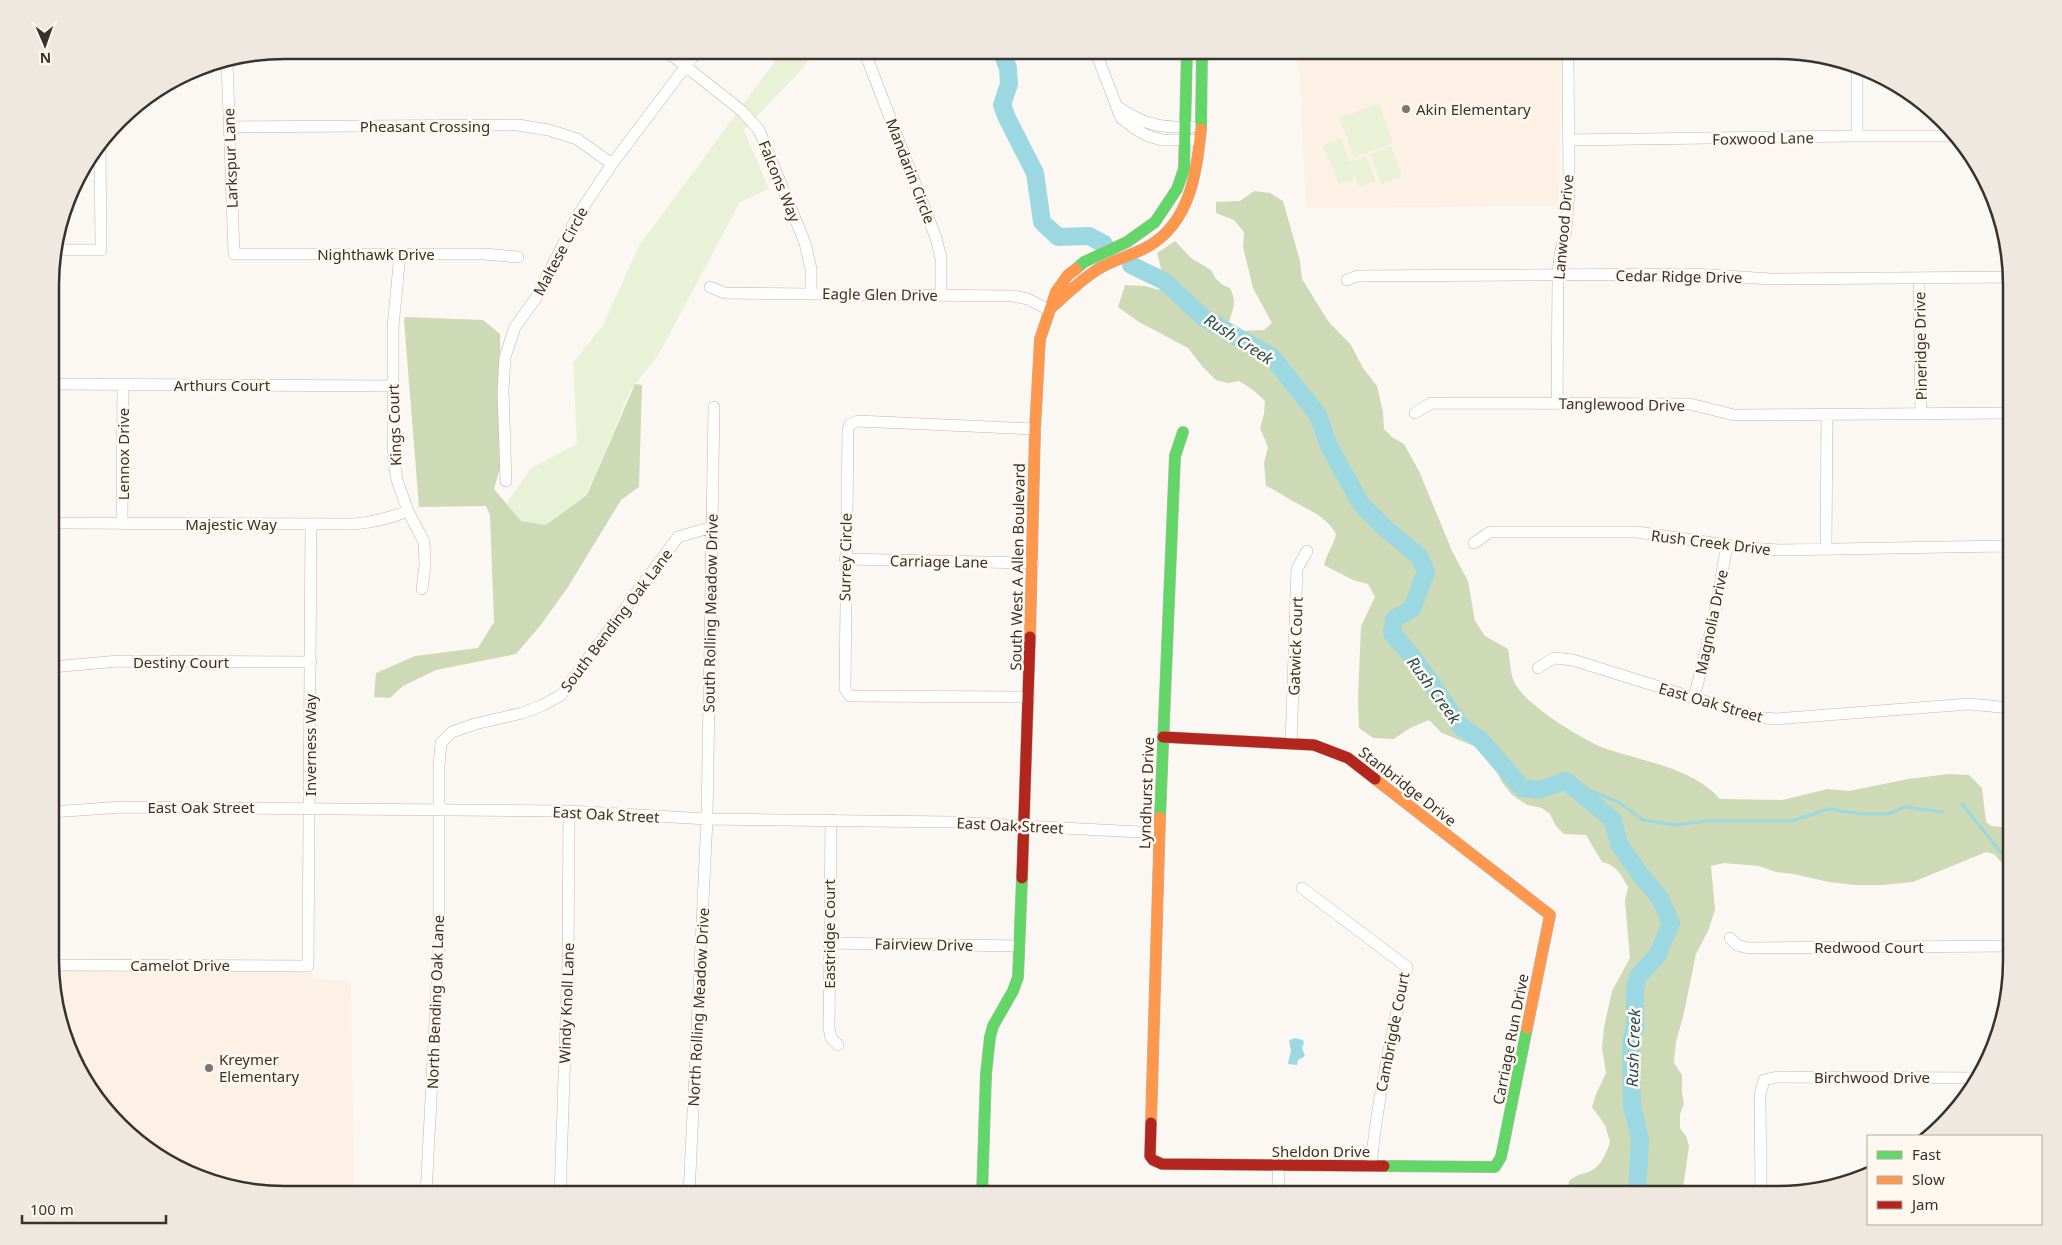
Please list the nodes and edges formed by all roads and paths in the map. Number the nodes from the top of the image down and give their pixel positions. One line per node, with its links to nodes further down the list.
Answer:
1 (677, 59): 9 (street, Falcons Way)
2 (691, 59): 9 (street, Maltese Circle)
3 (867, 59): 32 (street, Mandarin Circle)
4 (1098, 59): 11 (street)
5 (1187, 59): 14 (street, South West A Allen Boulevard)
6 (1202, 59): 12 (street)
7 (1568, 59): 18 (street, Lanwood Drive)
8 (227, 66): 13 (street, Larkspur Lane)
9 (686, 66): 21 (street, Maltese Circle); 31 (street, Falcons Way)
10 (1858, 74): 15 (street)
11 (1117, 106): 14 (street); 19 (street)
12 (1200, 126): 14 (street); 17 (street)
13 (229, 127): 21 (street, Pheasant Crossing); 23 (street, Larkspur Lane)
14 (1186, 127): 19 (street, South West A Allen Boulevard)
15 (1857, 136): 16 (street, Foxwood Lane); 18 (street, Foxwood Lane)
16 (1947, 136)
17 (1200, 140): 19 (street); 33 (street)
18 (1569, 140): 26 (street, Lanwood Drive)
19 (1185, 141): 33 (street, South West A Allen Boulevard)
20 (100, 154): 22 (street)
21 (612, 164): 45 (street, Maltese Circle)
22 (62, 250)
23 (234, 254): 24 (street, Nighthawk Drive)
24 (400, 254): 25 (street, Nighthawk Drive); 36 (street, Kings Court)
25 (518, 258)
26 (1558, 275): 28 (street, Cedar Ridge Drive); 29 (street, Cedar Ridge Drive); 37 (street, Lanwood Drive)
27 (2003, 277): 28 (street, Cedar Ridge Drive)
28 (1919, 279): 41 (street, Pineridge Drive)
29 (1347, 280)
30 (710, 287): 31 (street, Eagle Glen Drive)
31 (811, 294): 32 (street, Eagle Glen Drive)
32 (942, 295): 33 (street, Eagle Glen Drive)
33 (1049, 310): 43 (street, South West A Allen Boulevard)
34 (59, 384): 35 (street, Arthurs Court)
35 (123, 385): 36 (street, Arthurs Court); 48 (street, Lennox Drive)
36 (393, 386): 46 (street, Kings Court)
37 (1557, 403): 39 (street, Tanglewood Drive); 42 (street, Tanglewood Drive)
38 (714, 407): 50 (street, South Rolling Meadow Drive)
39 (1415, 413)
40 (2003, 413): 41 (street, Tanglewood Drive)
41 (1922, 414): 42 (street, Tanglewood Drive)
42 (1827, 415): 54 (street)
43 (1036, 429): 56 (street, Surrey Circle); 57 (street, South West A Allen Boulevard)
44 (1183, 432): 65 (street, Lyndhurst Drive)
45 (506, 481)
46 (408, 511): 49 (street, Majestic Way); 58 (street, Kings Court)
47 (59, 523): 48 (street, Majestic Way)
48 (122, 524): 49 (street, Majestic Way)
49 (311, 524): 59 (street, Inverness Way)
50 (712, 527): 68 (street, South Bending Oak Lane); 71 (street, South Rolling Meadow Drive)
51 (1474, 543): 52 (street, Rush Creek Drive)
52 (1728, 545): 54 (street, Rush Creek Drive); 63 (street, Magnolia Drive)
53 (2003, 546): 54 (street, Rush Creek Drive)
54 (1826, 549)
55 (1307, 551): 66 (street, Gatwick Court)
56 (845, 559): 57 (street, Carriage Lane); 62 (street, Surrey Circle)
57 (1033, 563): 62 (street, South West A Allen Boulevard)
58 (422, 589)
59 (311, 662): 60 (street, Destiny Court); 67 (street, Inverness Way)
60 (59, 666)
61 (1538, 668): 63 (street, East Oak Street)
62 (1029, 697): 73 (street, South West A Allen Boulevard)
63 (1694, 698): 64 (street, East Oak Street)
64 (2003, 707)
65 (1163, 737): 66 (street, Stanbridge Drive); 74 (street, Lyndhurst Drive)
66 (1292, 744): 76 (street, Stanbridge Drive)
67 (310, 808): 68 (street, East Oak Street); 70 (street, East Oak Street); 82 (street, Inverness Way)
68 (441, 809): 69 (street, East Oak Street); 89 (street, North Bending Oak Lane)
69 (569, 811): 71 (street, East Oak Street); 90 (street, Windy Knoll Lane)
70 (59, 812)
71 (707, 819): 72 (street, East Oak Street); 91 (street, North Rolling Meadow Drive)
72 (831, 820): 73 (street, East Oak Street); 78 (street, Eastridge Court)
73 (1024, 826): 74 (street, East Oak Street); 79 (street, South West A Allen Boulevard)
74 (1159, 833): 85 (street, Lyndhurst Drive)
75 (1302, 888): 87 (street, Cambrigde Court)
76 (1550, 915): 88 (street, Carriage Run Drive)
77 (1730, 938): 80 (street, Redwood Court)
78 (828, 943): 79 (street, Fairview Drive); 83 (street, Eastridge Court)
79 (1019, 946): 92 (street, South West A Allen Boulevard)
80 (2003, 946)
81 (59, 965): 82 (street, Camelot Drive)
82 (308, 966)
83 (838, 1046)
84 (1970, 1078): 94 (street, Birchwood Drive)
85 (1150, 1156): 86 (street, Sheldon Drive)
86 (1278, 1165): 87 (street, Sheldon Drive); 93 (street)
87 (1371, 1166): 88 (street, Sheldon Drive)
88 (1495, 1167)
89 (426, 1186)
90 (560, 1186)
91 (689, 1186)
92 (982, 1186)
93 (1279, 1186)
94 (1761, 1186)

